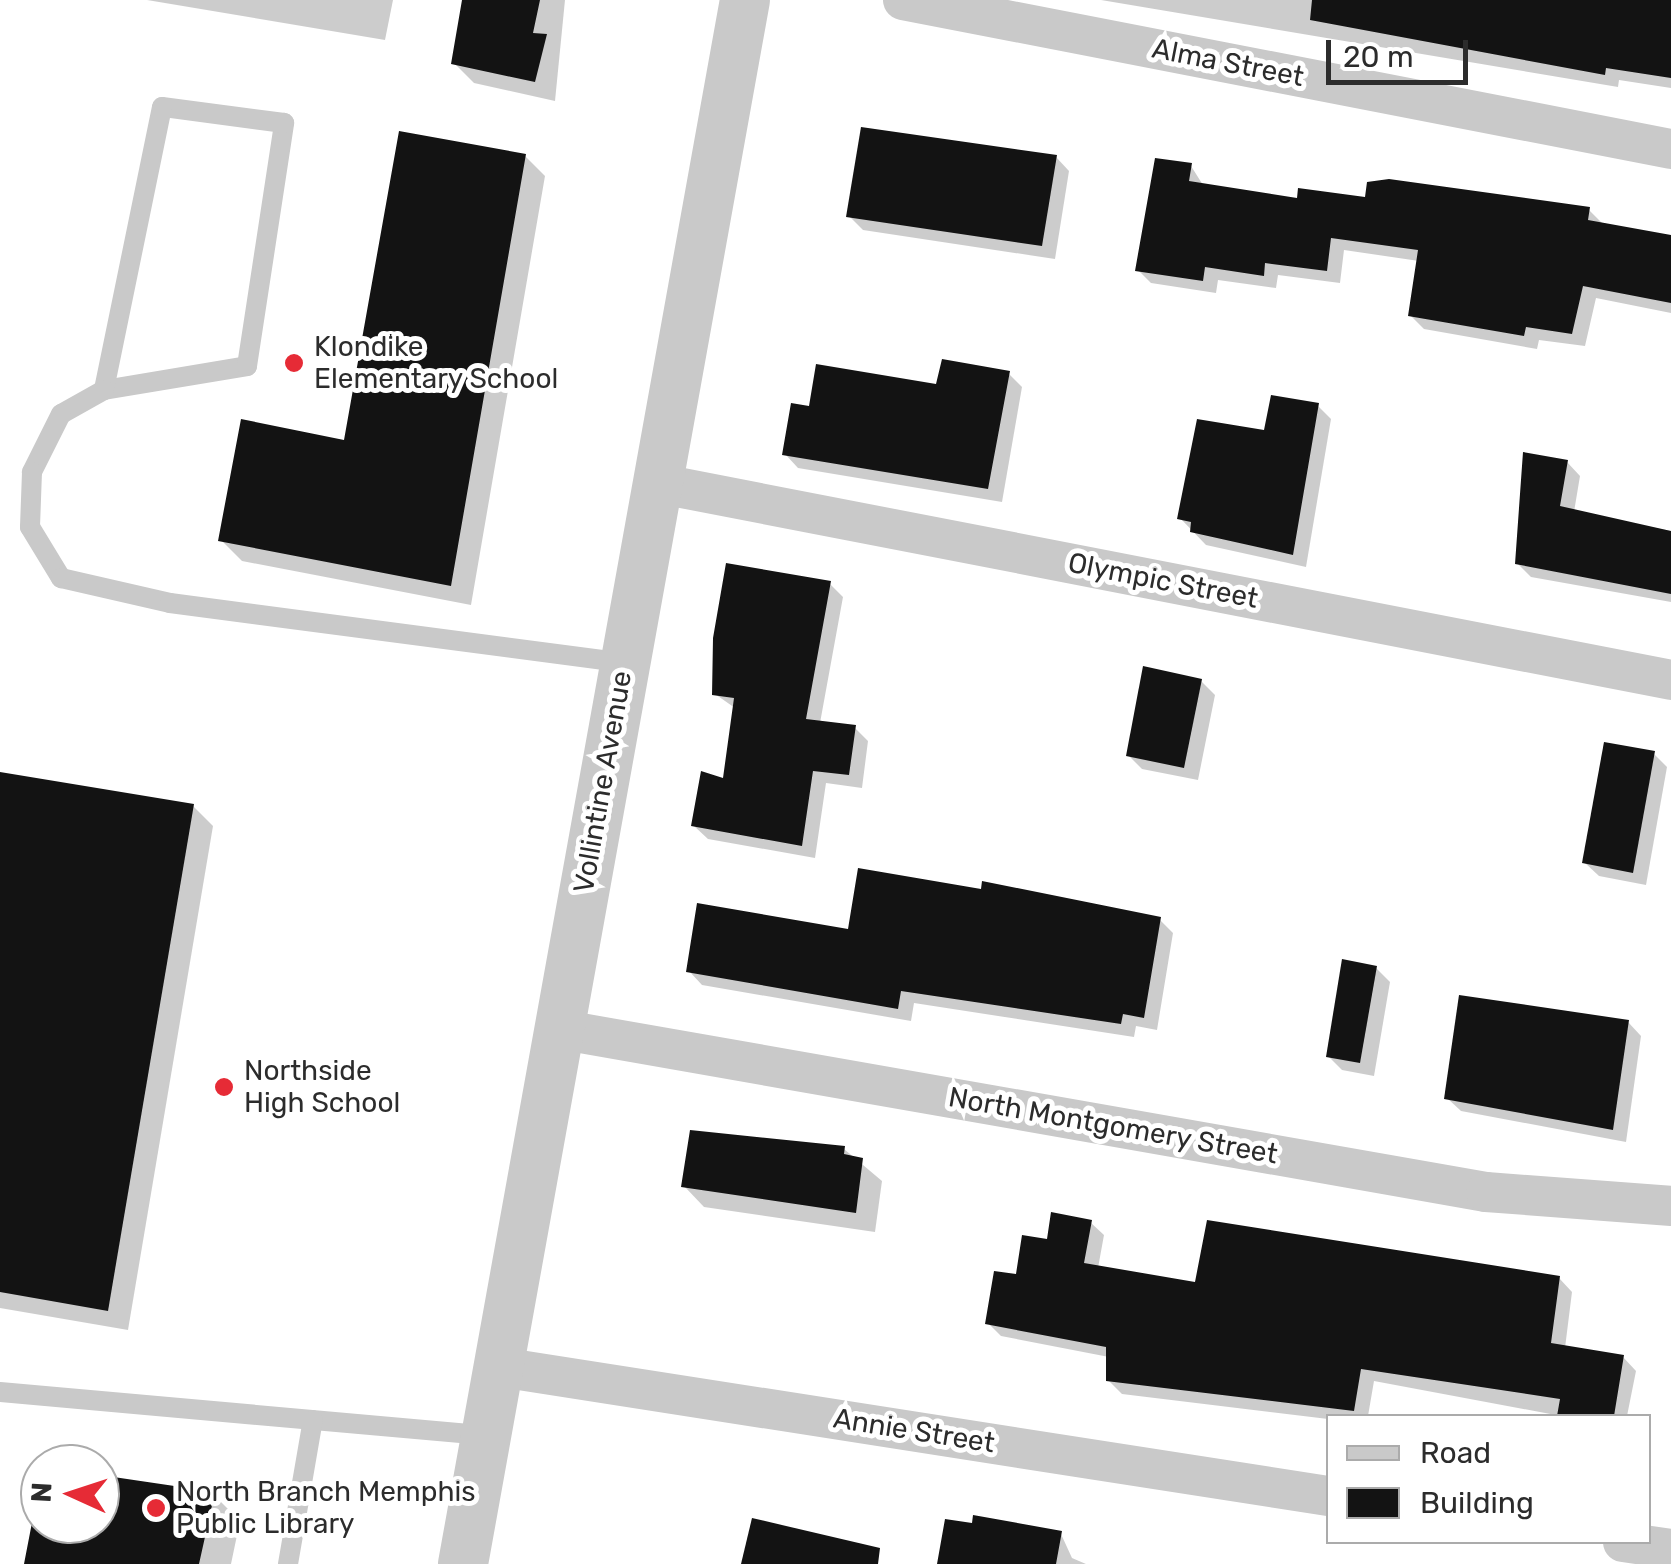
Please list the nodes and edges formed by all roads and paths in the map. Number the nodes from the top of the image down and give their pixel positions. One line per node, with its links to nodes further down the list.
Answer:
1 (745, 0): 5 (street, Vollintine Avenue)
2 (902, 0): 3 (street, Alma Street)
3 (1671, 149)
4 (104, 390): 4 (lane); 6 (lane)
5 (656, 483): 6 (street, Vollintine Avenue); 7 (street, Olympic Street)
6 (625, 663): 8 (street, Vollintine Avenue)
7 (1671, 680)
8 (558, 1029): 9 (street, North Montgomery Street); 10 (street, Vollintine Avenue)
9 (1671, 1206)
10 (500, 1367): 13 (street, Vollintine Avenue); 14 (street, Annie Street)
11 (0, 1392): 12 (lane)
12 (313, 1420): 13 (lane); 17 (lane)
13 (486, 1435): 18 (street, Vollintine Avenue)
14 (1326, 1496)
15 (1637, 1544): 16 (street)
16 (1671, 1549)
17 (288, 1564)
18 (462, 1564)

